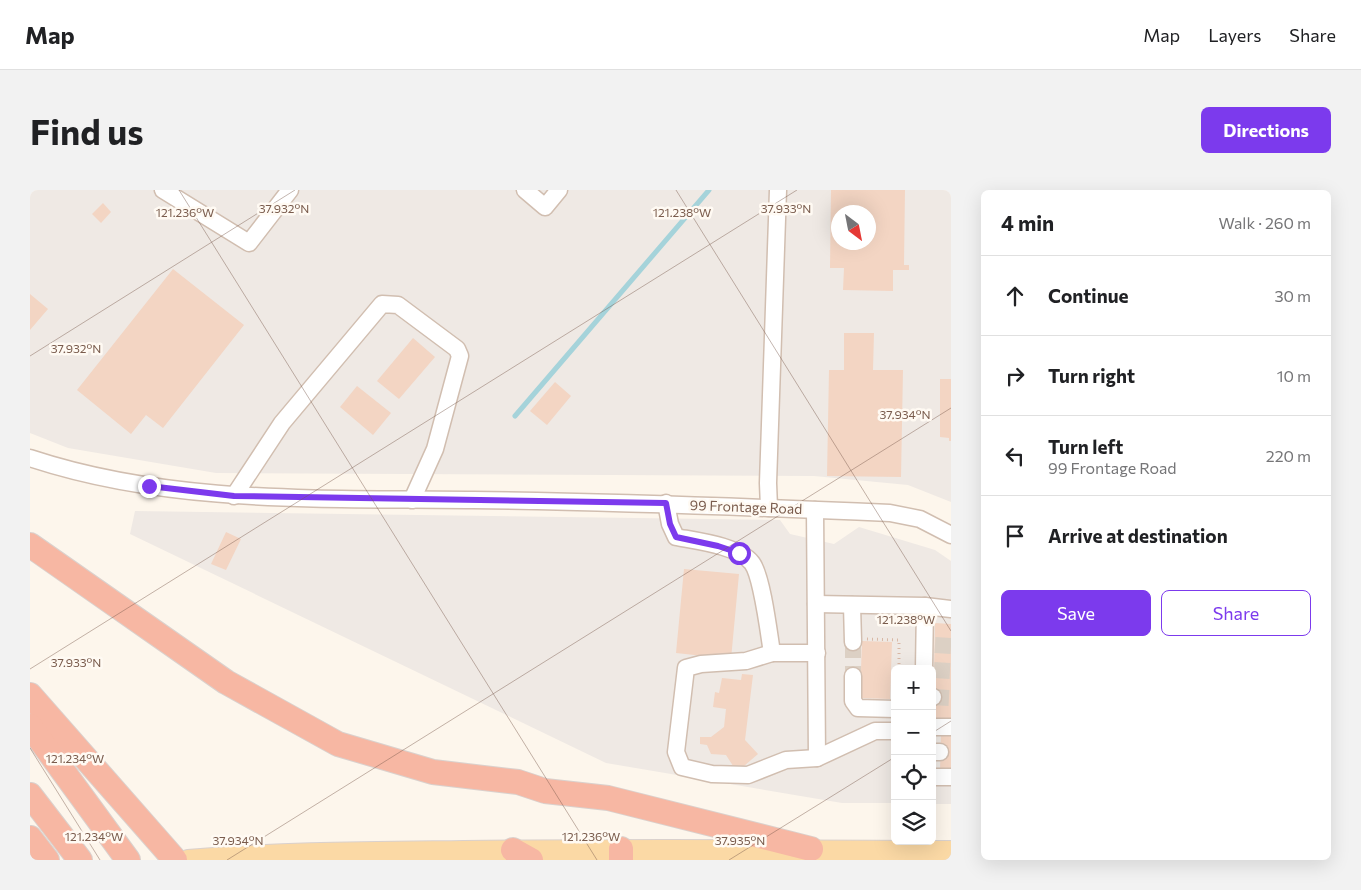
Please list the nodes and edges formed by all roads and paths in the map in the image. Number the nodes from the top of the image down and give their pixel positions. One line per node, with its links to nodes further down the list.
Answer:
1 (163, 190): 2 (street)
2 (290, 190)
3 (525, 190): 4 (street)
4 (559, 190)
5 (778, 190): 10 (street)
6 (30, 458): 7 (street, 99 Frontage Road)
7 (234, 496): 8 (street, 99 Frontage Road); 8 (street)
8 (412, 500): 9 (street, 99 Frontage Road)
9 (666, 503): 10 (street, 99 Frontage Road); 19 (street)
10 (770, 508): 11 (street, 99 Frontage Road)
11 (815, 510): 12 (street, 99 Frontage Road); 14 (street)
12 (951, 535)
13 (30, 545): 35 (highway)
14 (816, 604): 15 (street); 20 (street)
15 (852, 605): 16 (street); 18 (street)
16 (925, 606): 17 (street); 22 (street)
17 (951, 609)
18 (853, 640): 21 (path)
19 (772, 653): 20 (street); 30 (street)
20 (816, 653): 30 (street)
21 (899, 665)
22 (930, 665)
23 (853, 676): 25 (street)
24 (30, 695): 42 (highway)
25 (891, 709)
26 (30, 726): 41 (highway)
27 (936, 727): 28 (street)
28 (951, 727)
29 (891, 731): 30 (street)
30 (817, 758)
31 (936, 777): 32 (street)
32 (951, 777)
33 (30, 795): 40 (highway)
34 (30, 838): 39 (highway)
35 (811, 850): 36 (main road); 38 (main road)
36 (951, 851)
37 (522, 855): 38 (main road); 43 (main road)
38 (621, 855)
39 (48, 860)
40 (80, 860)
41 (128, 860)
42 (175, 860)
43 (188, 860)

